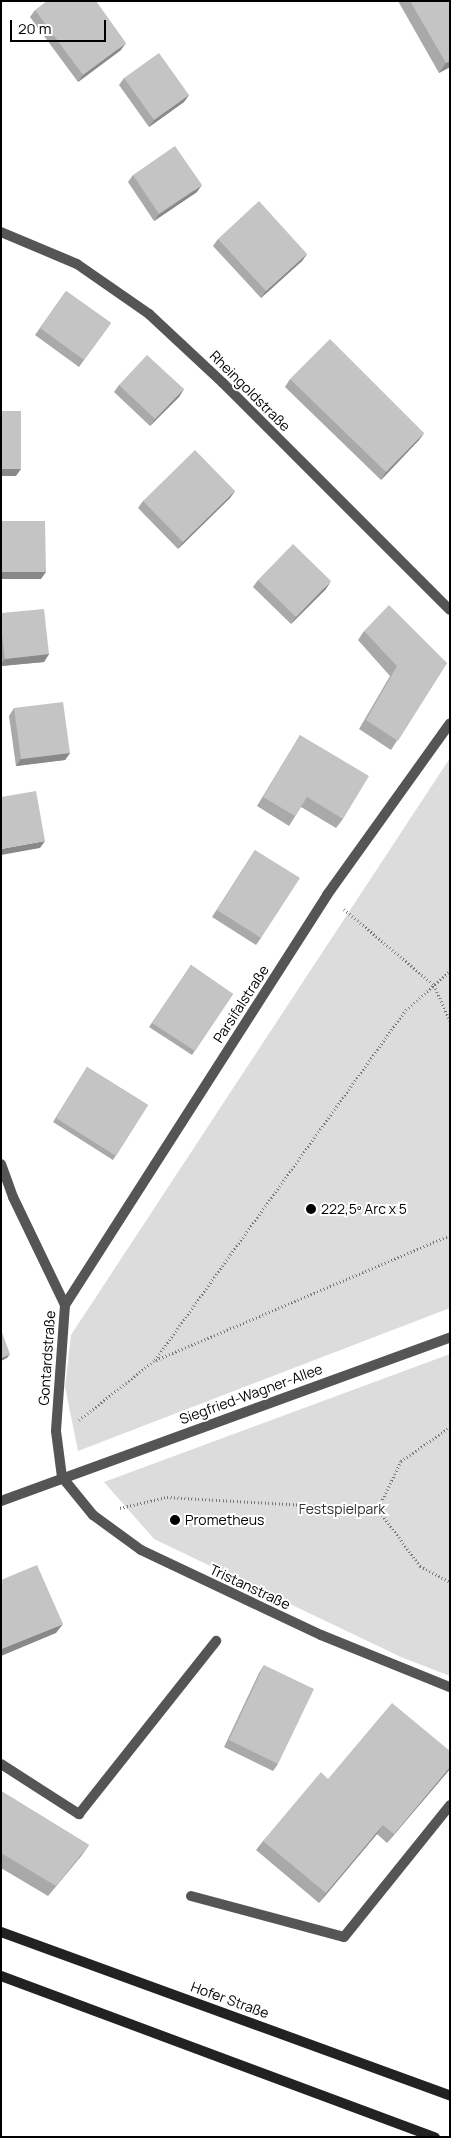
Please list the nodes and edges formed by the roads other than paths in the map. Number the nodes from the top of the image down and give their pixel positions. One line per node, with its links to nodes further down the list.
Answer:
1 (1, 232): 2 (street, Rheingoldstraße)
2 (450, 610)
3 (450, 724): 5 (street, Parsifalstraße)
4 (1, 1164): 5 (street, Gontardstraße)
5 (65, 1305): 7 (street, Gontardstraße)
6 (450, 1338): 7 (street, Siegfried-Wagner-Allee)
7 (62, 1477): 8 (street, Siegfried-Wagner-Allee); 10 (street, Tristanstraße)
8 (1, 1501)
9 (216, 1641): 11 (street)
10 (450, 1688)
11 (1, 1764)
12 (450, 1805): 13 (street)
13 (191, 1896)
14 (1, 1932): 16 (main road, Hofer Straße)
15 (1, 1976): 17 (main road)
16 (450, 2095)
17 (435, 2137)

